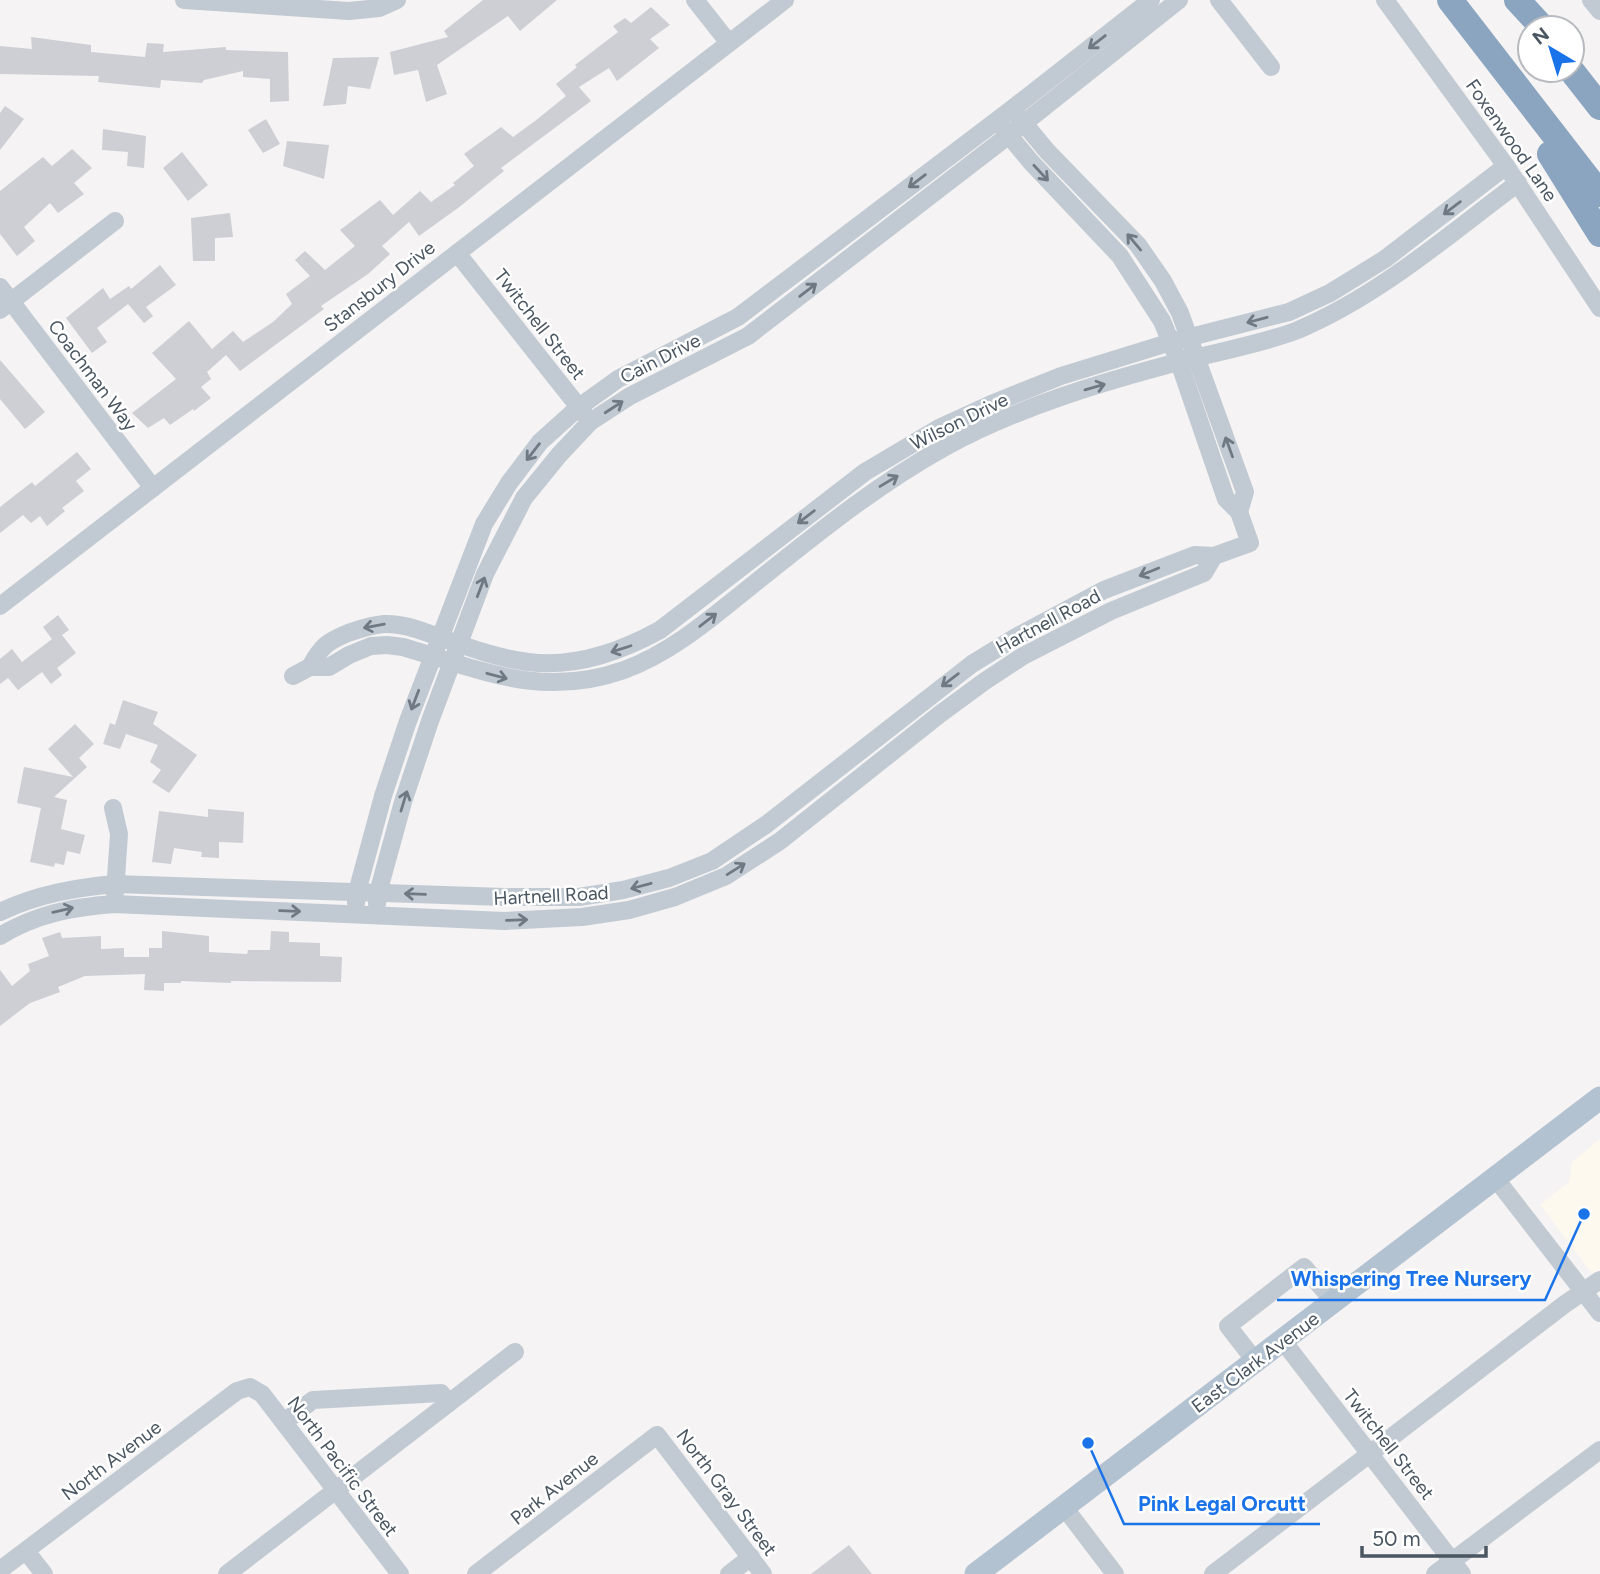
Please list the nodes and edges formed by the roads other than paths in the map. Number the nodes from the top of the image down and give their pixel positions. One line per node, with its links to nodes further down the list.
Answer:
1 (184, 0): 2 (street)
2 (397, 0)
3 (695, 0): 15 (street)
4 (785, 0): 15 (street, Stansbury Drive)
5 (1151, 0): 21 (street, Cain Drive, one-way to 21)
6 (1179, 0): 23 (street, Cain Drive)
7 (1219, 0): 16 (street)
8 (1385, 0): 25 (street, Foxenwood Lane)
9 (1450, 0): 14 (highway)
10 (1517, 0): 13 (highway)
11 (1591, 0): 12 (street)
12 (1600, 11)
13 (1529, 14)
14 (1472, 27): 27 (highway); 29 (highway)
15 (729, 43): 31 (street, Stansbury Drive)
16 (1270, 66)
17 (1586, 76): 19 (highway)
18 (1582, 84): 20 (highway)
19 (1600, 92)
20 (1600, 107)
21 (1012, 109): 22 (street, Cain Drive); 23 (street, Hartnell Road)
22 (997, 121): 24 (street, Hartnell Road); 30 (street, Cain Drive, one-way to 30)
23 (1024, 123): 24 (street, Cain Drive); 35 (street, Hartnell Road, one-way to 23)
24 (1009, 135): 32 (street, Cain Drive); 36 (street, Hartnell Road, one-way to 36)
25 (1506, 166): 26 (street, Foxenwood Lane); 35 (street, Wilson Drive, one-way to 35)
26 (1518, 183): 34 (street, Foxenwood Lane); 37 (street, Wilson Drive)
27 (1600, 194)
28 (115, 221): 33 (street)
29 (1600, 234)
30 (830, 248): 32 (street); 38 (street, Cain Drive)
31 (457, 253): 38 (street, Twitchell Street); 40 (street, Stansbury Drive)
32 (842, 263): 39 (street, Cain Drive, one-way to 32)
33 (4, 300): 40 (street, Coachman Way)
34 (1600, 308)
35 (1189, 338): 36 (street, Wilson Drive); 37 (street, Hartnell Road)
36 (1171, 342): 37 (street, Hartnell Road); 41 (street, Wilson Drive, one-way to 41)
37 (1188, 360): 42 (street, Wilson Drive, one-way to 37); 43 (street, Hartnell Road)
38 (579, 407): 39 (street, Twitchell Street); 45 (street, Cain Drive, one-way to 45)
39 (590, 422): 46 (street, Cain Drive, one-way to 39)
40 (153, 488): 44 (street, Stansbury Drive)
41 (784, 533): 42 (street); 46 (street, Wilson Drive, one-way to 46)
42 (798, 549): 48 (street, Wilson Drive, one-way to 42)
43 (1214, 556): 51 (street, Hartnell Road, one-way to 51); 52 (street, Hartnell Road)
44 (0, 606)
45 (440, 637): 46 (street, Wilson Drive); 47 (street, Cain Drive); 49 (street, Wilson Drive, one-way to 49)
46 (459, 643): 48 (street, Cain Drive)
47 (432, 656): 48 (street, Wilson Drive); 49 (street, Wilson Drive); 57 (street, Cain Drive, one-way to 57)
48 (452, 662): 58 (street, Cain Drive, one-way to 48)
49 (310, 667): 50 (street)
50 (293, 676)
51 (927, 698): 52 (street); 54 (street, Hartnell Road)
52 (940, 715): 55 (street, Hartnell Road)
53 (113, 808): 56 (street)
54 (767, 824): 55 (street); 58 (street, Hartnell Road, one-way to 58)
55 (780, 841): 62 (street, Hartnell Road, one-way to 55)
56 (115, 884): 57 (street, Hartnell Road); 59 (street); 60 (street, Hartnell Road)
57 (357, 892): 58 (street, Hartnell Road); 61 (street, Cain Drive)
58 (378, 893): 62 (street, Cain Drive)
59 (114, 904): 61 (street, Hartnell Road, one-way to 61); 63 (street, Hartnell Road, one-way to 59)
60 (0, 912)
61 (356, 914): 62 (street, Hartnell Road)
62 (376, 914)
63 (0, 936)
64 (1600, 1098): 65 (main road, East Clark Avenue)
65 (1496, 1179): 67 (street); 68 (main road, East Clark Avenue)
66 (1600, 1280): 67 (street)
67 (1584, 1292): 69 (street); 78 (street)
68 (1334, 1302): 70 (main road, East Clark Avenue); 72 (street)
69 (1600, 1313)
70 (1283, 1341): 72 (main road, East Clark Avenue); 78 (street, Twitchell Street)
71 (515, 1352): 74 (street)
72 (1255, 1362): 80 (main road, East Clark Avenue)
73 (250, 1387): 75 (street, North Pacific Street); 81 (street, North Avenue)
74 (449, 1403): 75 (street); 79 (street)
75 (284, 1422): 79 (street, North Pacific Street)
76 (657, 1435): 82 (street, North Gray Street); 88 (street, Park Avenue)
77 (1600, 1450): 83 (street)
78 (1371, 1454): 83 (street, Twitchell Street); 93 (street)
79 (336, 1491): 86 (street); 87 (street, North Pacific Street)
80 (1064, 1507): 91 (main road, East Clark Avenue); 92 (street)
81 (26, 1550): 84 (street, North Avenue); 85 (street)
82 (751, 1557): 89 (street); 90 (street, North Gray Street)
83 (1457, 1567): 94 (street)
84 (0, 1570)
85 (44, 1574)
86 (227, 1574)
87 (400, 1574)
88 (476, 1574)
89 (729, 1574)
90 (764, 1574)
91 (976, 1574)
92 (1115, 1574)
93 (1213, 1574)
94 (1435, 1574)

